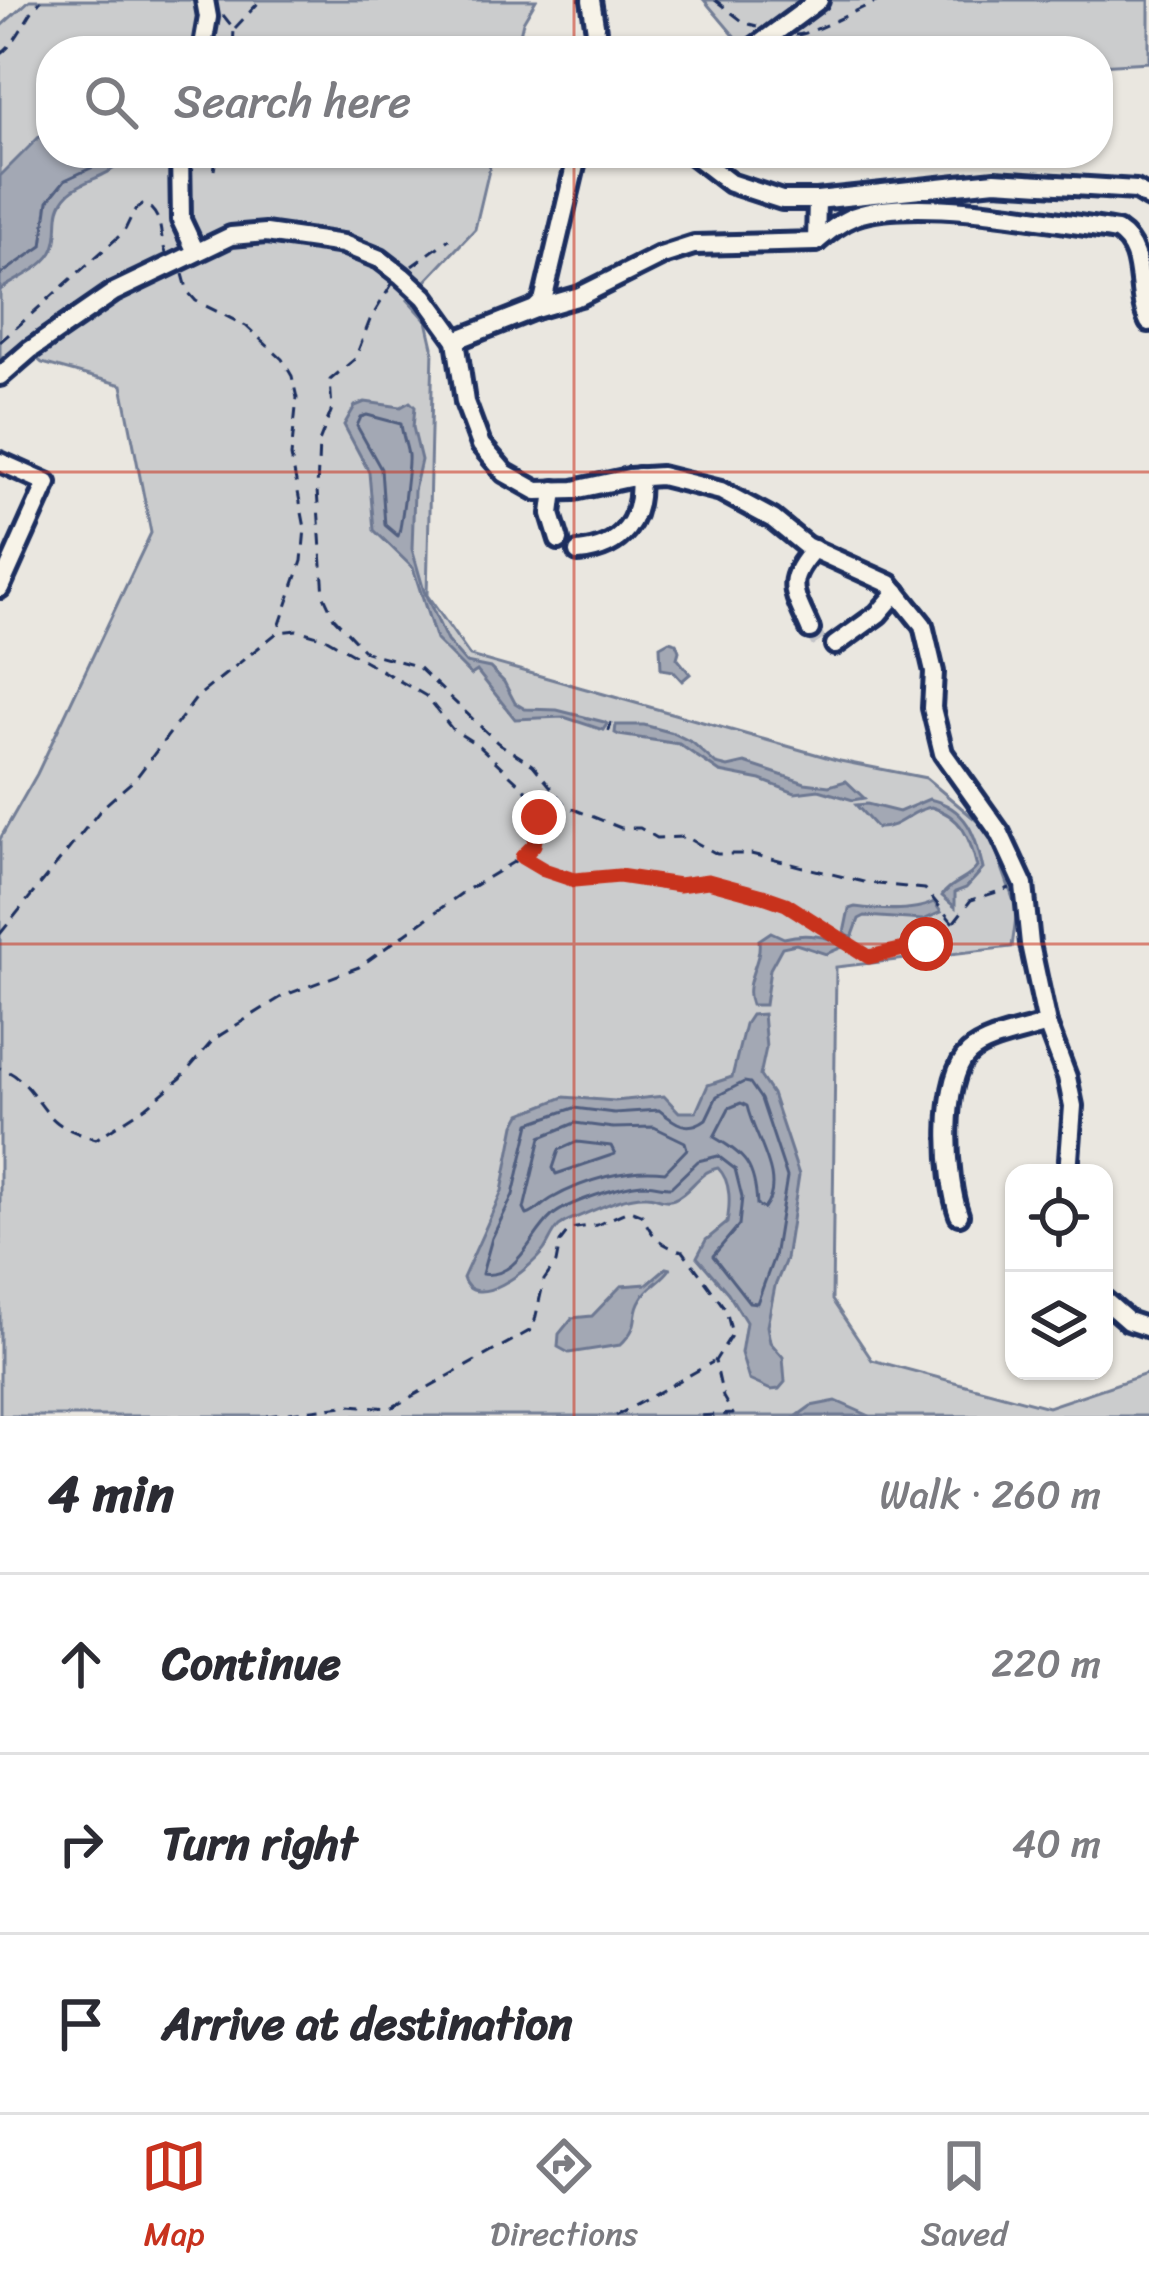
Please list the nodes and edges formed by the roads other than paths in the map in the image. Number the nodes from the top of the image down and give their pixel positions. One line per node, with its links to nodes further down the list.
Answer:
1 (591, 0): 5 (street)
2 (819, 0): 6 (street)
3 (212, 5): 4 (street)
4 (205, 36)
5 (597, 36)
6 (770, 36)
7 (180, 168): 13 (street)
8 (575, 168): 14 (street)
9 (711, 168): 11 (street)
10 (1145, 191): 11 (street)
11 (817, 200): 12 (street)
12 (816, 242): 14 (street); 15 (street)
13 (195, 250): 16 (street); 17 (street)
14 (535, 310): 16 (street)
15 (1149, 322)
16 (456, 340): 20 (street)
17 (0, 376)
18 (0, 462): 24 (street)
19 (639, 477): 20 (street); 22 (street); 23 (street)
20 (554, 490): 21 (street)
21 (559, 540)
22 (814, 549): 25 (street); 26 (street)
23 (578, 552)
24 (0, 588)
25 (897, 592): 27 (street); 28 (street)
26 (810, 629)
27 (835, 645)
28 (1047, 1024): 29 (street); 30 (street)
29 (1069, 1164)
30 (959, 1215)
31 (1113, 1308): 32 (street)
32 (1149, 1328)

